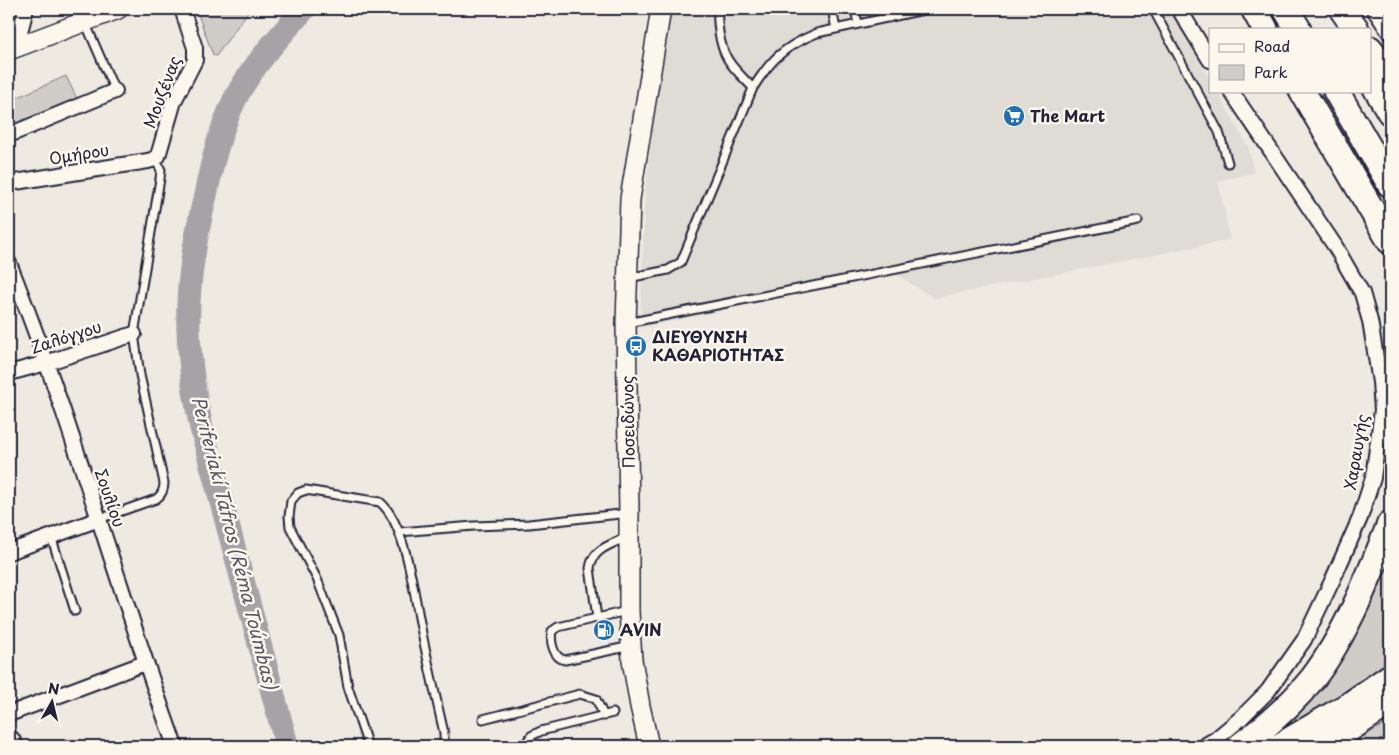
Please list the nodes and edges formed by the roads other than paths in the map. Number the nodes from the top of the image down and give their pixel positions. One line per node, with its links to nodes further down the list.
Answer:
1 (26, 9): 26 (street)
2 (118, 9): 18 (street)
3 (182, 9): 38 (street, Μουζένας)
4 (661, 9): 45 (street, Ποσειδώνος)
5 (718, 9): 31 (lane)
6 (832, 9): 24 (lane)
7 (855, 9): 19 (lane)
8 (887, 9): 17 (lane)
9 (924, 9): 17 (lane)
10 (1153, 9): 39 (lane)
11 (1179, 9): 28 (street)
12 (1254, 9): 20 (highway)
13 (1286, 9): 21 (highway)
14 (1329, 9): 22 (highway)
15 (1342, 9): 23 (highway)
16 (1374, 9): 25 (street)
17 (889, 18): 19 (lane)
18 (85, 21): 26 (street); 32 (lane)
19 (858, 24): 24 (lane)
20 (1264, 28)
21 (1297, 28)
22 (1340, 28)
23 (1355, 28)
24 (836, 29): 31 (lane)
25 (1390, 33)
26 (13, 49)
27 (1372, 52): 29 (highway)
28 (1209, 58)
29 (1390, 78)
30 (1372, 81): 36 (highway)
31 (753, 88): 45 (lane)
32 (115, 91): 37 (street)
33 (1232, 92): 74 (street, Χαραυγής)
34 (1303, 92): 43 (highway)
35 (1337, 92): 41 (highway)
36 (1390, 112)
37 (9, 135)
38 (155, 159): 40 (street, Ομήρου); 47 (lane)
39 (1228, 163)
40 (9, 182)
41 (1390, 184)
42 (1138, 221): 46 (lane)
43 (1390, 241)
44 (9, 263): 48 (street, Σουλίου)
45 (628, 278): 46 (street, Ποσειδώνος)
46 (626, 323): 50 (street, Ποσειδώνος)
47 (134, 334): 48 (street, Ζαλόγγου); 51 (lane)
48 (46, 363): 49 (street, Ζαλόγγου); 51 (street, Σουλίου)
49 (9, 373)
50 (629, 513): 53 (lane); 55 (street, Ποσειδώνος)
51 (99, 519): 54 (street); 61 (street, Σουλίου)
52 (1390, 524): 75 (highway)
53 (399, 532): 70 (lane); 71 (lane)
54 (51, 536): 56 (street); 57 (lane)
55 (629, 536): 58 (street, Ποσειδώνος); 59 (lane)
56 (9, 552)
57 (75, 611)
58 (629, 611): 59 (lane); 60 (street, Ποσειδώνος)
59 (597, 618): 60 (lane)
60 (631, 646): 73 (street, Ποσειδώνος)
61 (145, 663): 64 (street); 69 (street, Σουλίου)
62 (1386, 693): 76 (highway); 77 (highway)
63 (613, 713): 65 (lane)
64 (9, 714)
65 (604, 716): 66 (lane); 72 (lane)
66 (483, 719)
67 (9, 741): 68 (main road)
68 (12, 746)
69 (175, 746)
70 (368, 746)
71 (444, 746)
72 (524, 746)
73 (649, 746)
74 (1204, 746)
75 (1240, 746)
76 (1280, 746)
77 (1323, 746)

